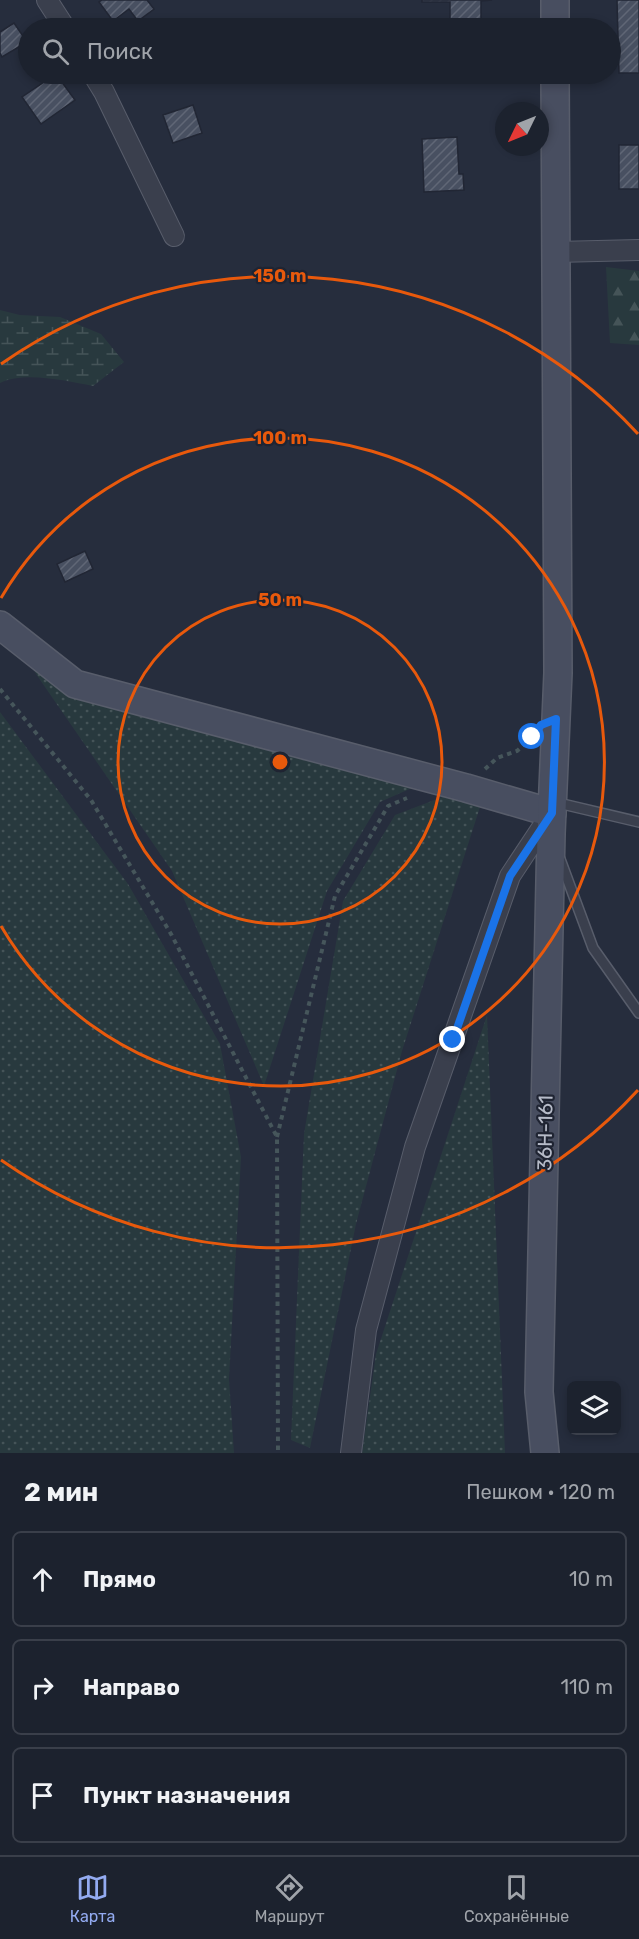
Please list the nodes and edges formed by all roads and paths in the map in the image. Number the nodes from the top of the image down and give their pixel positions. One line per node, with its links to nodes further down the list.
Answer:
1 (48, 0): 3 (street)
2 (555, 0): 4 (street)
3 (59, 18)
4 (555, 18)
5 (99, 84): 7 (street)
6 (555, 84): 9 (street, 36Н-161)
7 (174, 236)
8 (639, 250): 9 (street)
9 (556, 252): 12 (street, 36Н-161)
10 (0, 625): 13 (street)
11 (0, 689): 18 (path)
12 (556, 719): 13 (path); 15 (street, 36Н-161)
13 (466, 788): 15 (street)
14 (408, 798): 18 (path)
15 (552, 816): 16 (lane); 17 (lane); 20 (street); 21 (street, 36Н-161 / 36Н-161)
16 (639, 822)
17 (639, 1013)
18 (277, 1137): 19 (path)
19 (278, 1453)
20 (351, 1453)
21 (545, 1453)

